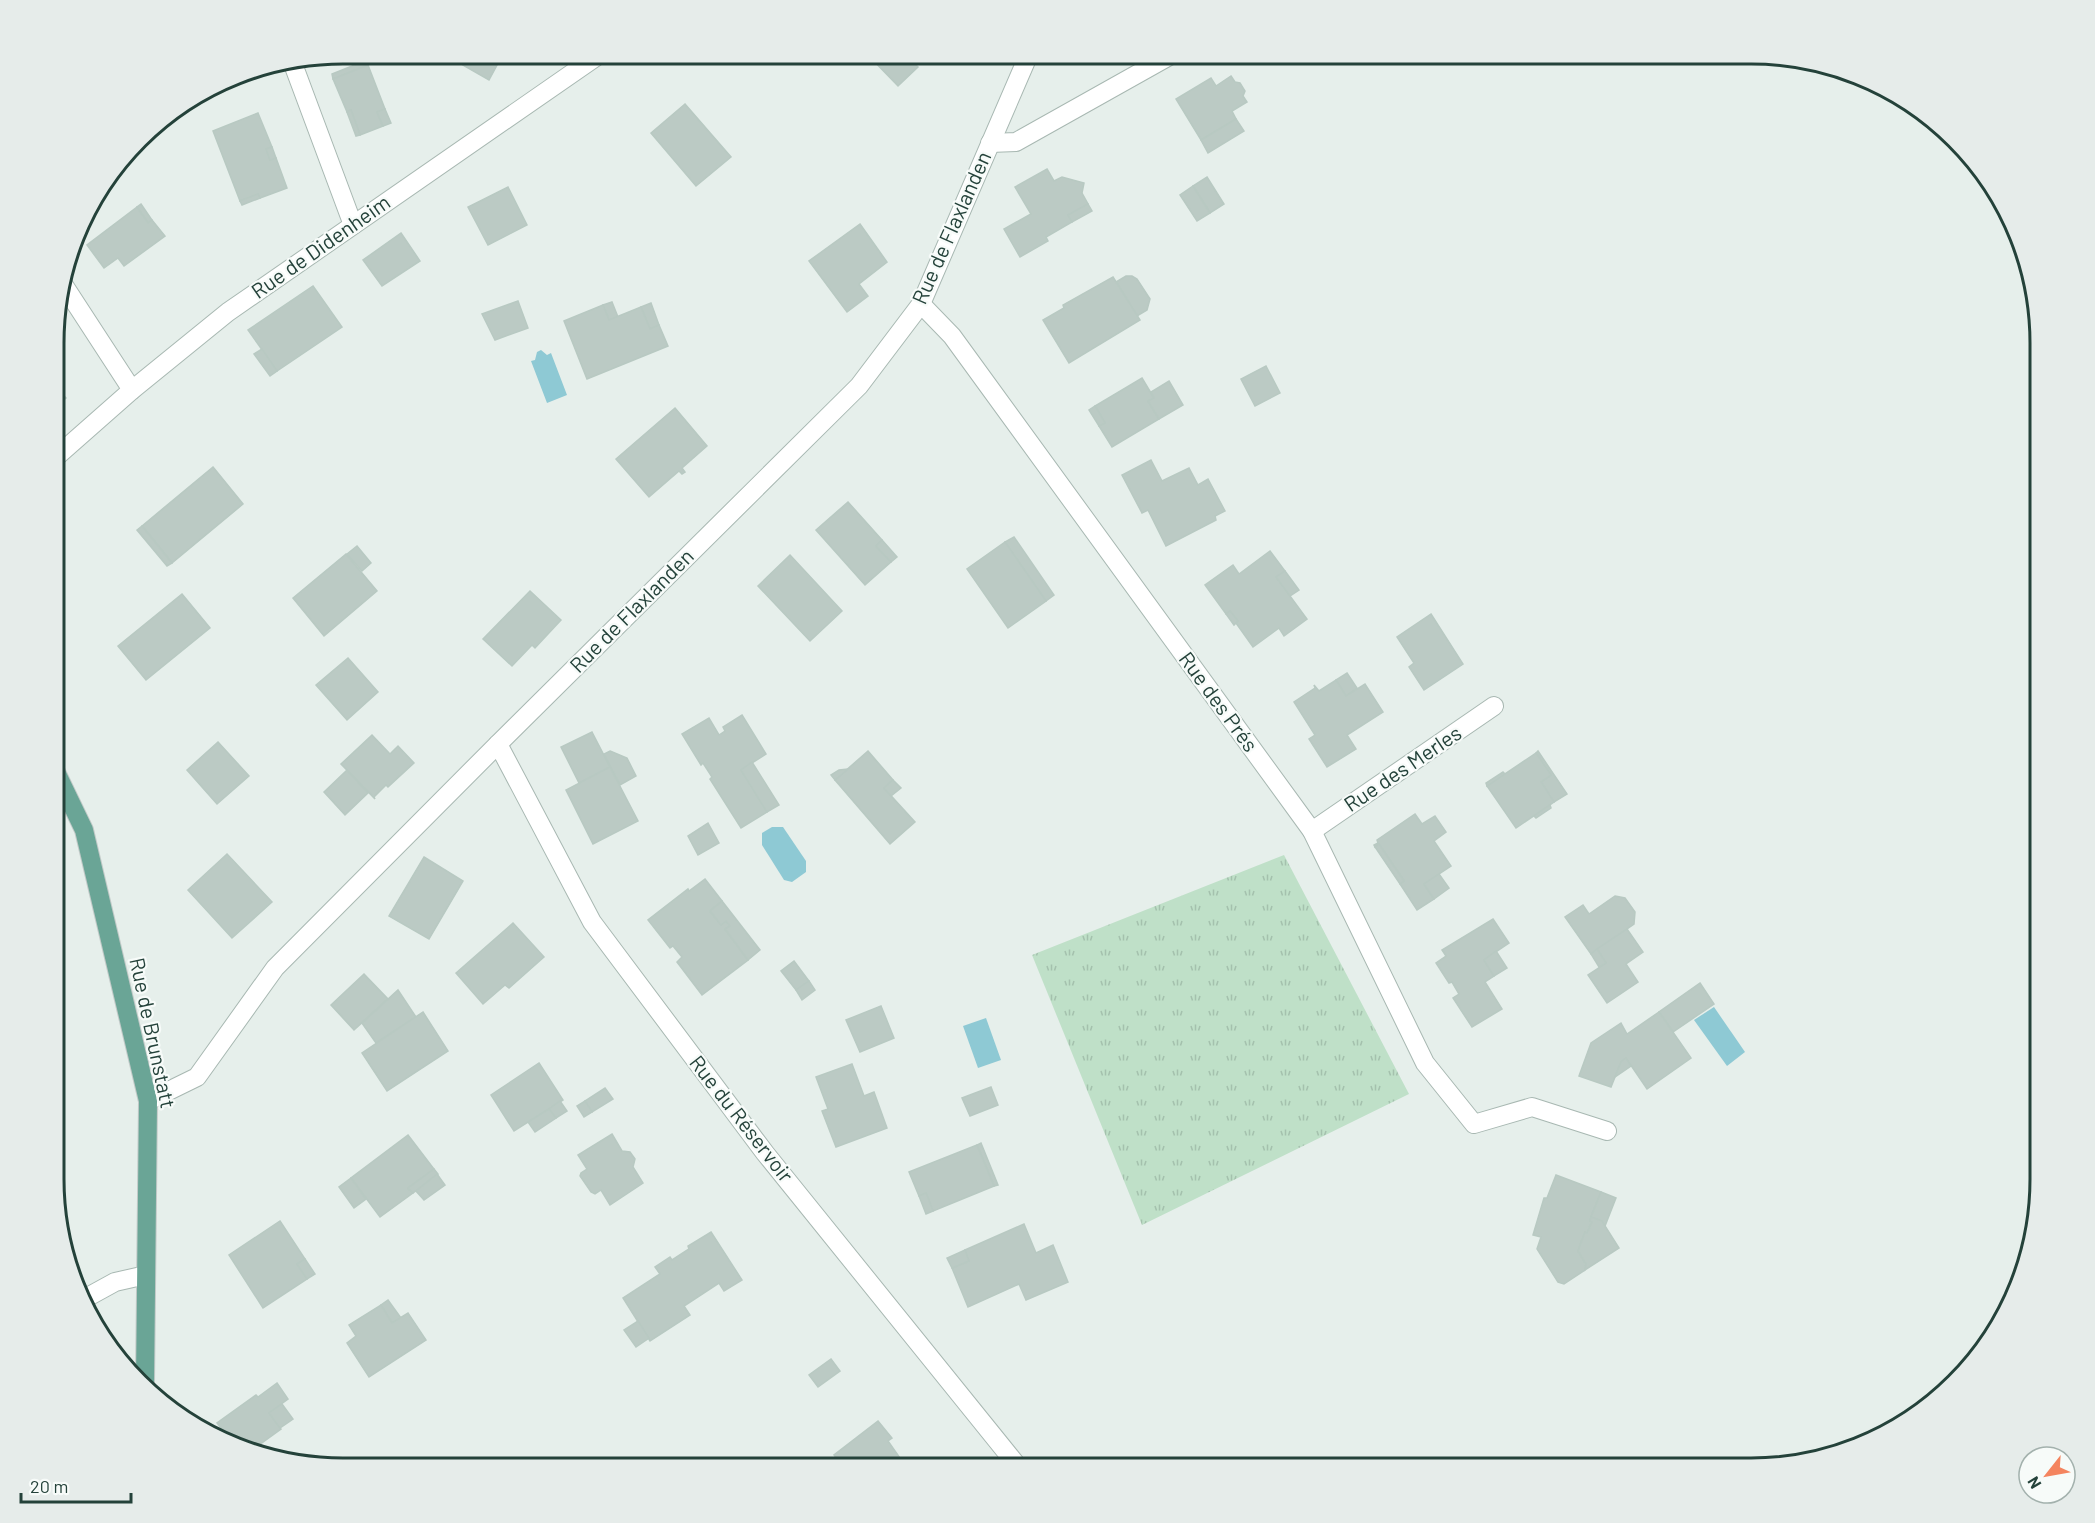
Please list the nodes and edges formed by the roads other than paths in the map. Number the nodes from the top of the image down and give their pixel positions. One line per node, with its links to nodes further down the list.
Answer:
1 (586, 64): 6 (street, Rue de Didenheim)
2 (1025, 64): 5 (street, Rue de Flaxlanden)
3 (1155, 64): 5 (street)
4 (295, 69): 6 (street)
5 (990, 143): 8 (street, Rue de Flaxlanden)
6 (353, 225): 9 (street, Rue de Didenheim)
7 (69, 294): 9 (street)
8 (921, 304): 12 (street, Rue de Flaxlanden); 14 (street, Rue des Prés)
9 (132, 390): 10 (street, Rue de Didenheim)
10 (64, 451)
11 (1494, 706): 14 (street, Rue des Merles)
12 (498, 744): 15 (street, Rue de Flaxlanden); 20 (street, Rue du Réservoir)
13 (64, 789): 15 (main road, Rue de Brunstatt)
14 (1312, 831): 16 (street, Rue des Prés)
15 (148, 1101): 17 (main road, Rue de Brunstatt)
16 (1607, 1131)
17 (146, 1275): 18 (street); 19 (main road, Rue de Brunstatt)
18 (90, 1296)
19 (145, 1376)
20 (1011, 1458)

